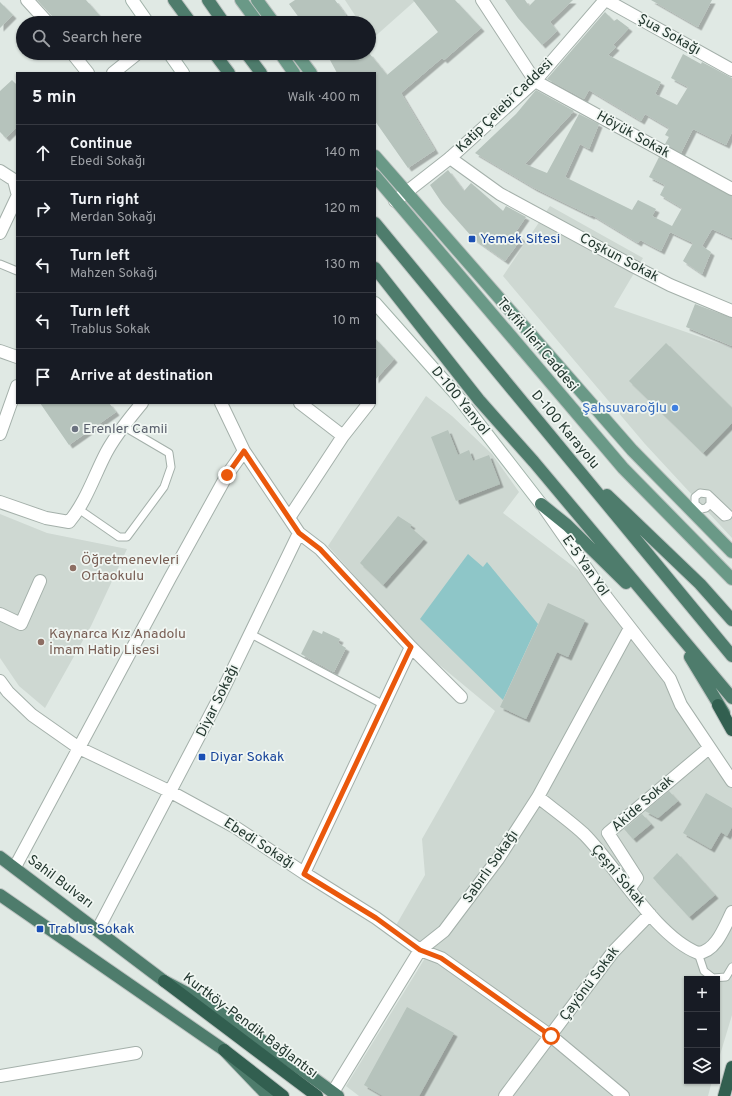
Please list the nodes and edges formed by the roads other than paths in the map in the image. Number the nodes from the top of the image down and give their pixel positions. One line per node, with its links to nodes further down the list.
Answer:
1 (27, 0): 9 (street)
2 (132, 0): 10 (street)
3 (174, 0): 11 (highway)
4 (208, 0): 12 (highway)
5 (241, 0): 13 (main road)
6 (257, 0): 14 (main road)
7 (482, 0): 30 (street)
8 (605, 0): 22 (street, Şua Sokağı); 30 (street, Katip Çelebi Caddesi)
9 (42, 16)
10 (143, 16)
11 (186, 16)
12 (219, 16)
13 (253, 16)
14 (269, 16)
15 (78, 60): 23 (street)
16 (129, 60): 24 (street)
17 (174, 60): 25 (street)
18 (219, 60): 26 (highway)
19 (251, 60): 27 (highway)
20 (285, 60): 28 (main road)
21 (301, 60): 29 (main road)
22 (732, 70)
23 (87, 72)
24 (114, 72)
25 (182, 72)
26 (228, 72)
27 (260, 72)
28 (293, 72)
29 (310, 72)
30 (535, 81): 32 (street, Katip Çelebi Caddesi); 36 (street, Höyük Sokak)
31 (376, 157): 37 (main road, Tevfik İleri Caddesi)
32 (450, 158): 37 (street, Katip Çelebi Caddesi); 46 (street, Coşkun Sokak)
33 (0, 170): 35 (street)
34 (376, 177): 39 (main road, Tevfik İleri Caddesi)
35 (16, 183)
36 (732, 189)
37 (406, 193): 39 (street, Katip Çelebi Caddesi); 61 (main road, Tevfik İleri Caddesi)
38 (16, 199): 41 (street)
39 (395, 201): 64 (main road, Tevfik İleri Caddesi)
40 (376, 224): 58 (highway, D-100 Karayolu)
41 (0, 233)
42 (0, 264): 44 (lane)
43 (376, 269): 71 (highway)
44 (16, 271)
45 (376, 304): 60 (street, D-100 Yanyol)
46 (732, 311)
47 (0, 351): 48 (street)
48 (16, 357)
49 (16, 389): 55 (street)
50 (141, 404): 54 (street)
51 (221, 404): 57 (street)
52 (301, 404): 56 (street)
53 (368, 404): 56 (street)
54 (123, 426): 62 (street); 62 (lane)
55 (0, 431)
56 (343, 436): 63 (street)
57 (244, 451): 63 (street); 83 (street)
58 (565, 454): 70 (highway); 75 (highway, D-100 Karayolu)
59 (0, 502): 62 (street)
60 (541, 504): 71 (highway); 72 (street, E-5 Yan Yol)
61 (694, 508): 61 (lane); 64 (main road); 66 (main road, Tevfik İleri Caddesi)
62 (80, 510)
63 (289, 518): 65 (street)
64 (677, 524): 67 (main road, Tevfik İleri Caddesi)
65 (299, 533): 73 (street, Diyar Sokağı); 74 (street)
66 (732, 552)
67 (732, 579)
68 (40, 581): 69 (street)
69 (0, 614)
70 (732, 620)
71 (672, 627): 78 (highway); 80 (highway)
72 (630, 628): 84 (street, E-5 Yan Yol); 87 (street, Sabırlı Sokağı)
73 (251, 634): 79 (lane); 86 (street, Diyar Sokağı)
74 (411, 647): 77 (street); 79 (street)
75 (732, 656)
76 (0, 681): 83 (street, Ebedi Sokağı)
77 (461, 697)
78 (732, 698)
79 (384, 705): 90 (street)
80 (718, 705): 81 (highway); 82 (highway)
81 (732, 722)
82 (732, 730)
83 (79, 748): 86 (street, Ebedi Sokağı); 89 (street)
84 (708, 748): 85 (street, E-5 Yan Yol); 91 (street, Akide Sokak)
85 (732, 781)
86 (171, 792): 90 (street, Ebedi Sokağı); 95 (street, Diyar Sokağı)
87 (538, 797): 91 (street, Çeşni Sokak); 96 (street, Sabırlı Sokağı)
88 (0, 857): 89 (highway, Sahil Bulvarı)
89 (15, 867): 95 (highway, Sahil Bulvarı)
90 (304, 874): 96 (street, Ebedi Sokağı)
91 (630, 888): 94 (street, Çeşni Sokak)
92 (0, 895): 101 (highway)
93 (732, 912): 97 (street)
94 (650, 914): 97 (street, Çeşni Sokak); 100 (street, Çayönü Sokak)
95 (98, 930): 99 (highway, Sahil Bulvarı)
96 (420, 950): 100 (street, Ebedi Sokağı); 105 (street, Sabırlı Sokağı)
97 (698, 953): 98 (lane)
98 (732, 967)
99 (164, 981): 105 (highway, Sahil Bulvarı); 108 (highway, Kurtköy-Pendik Bağlantısı)
100 (551, 1036): 109 (street, Çayönü Sokak); 110 (street, Ebedi Sokağı)
101 (224, 1050): 106 (highway); 107 (highway)
102 (136, 1053): 104 (street)
103 (732, 1067): 111 (highway)
104 (0, 1076)
105 (336, 1094)
106 (268, 1096)
107 (283, 1096)
108 (317, 1096)
109 (505, 1096)
110 (623, 1096)
111 (724, 1096)

